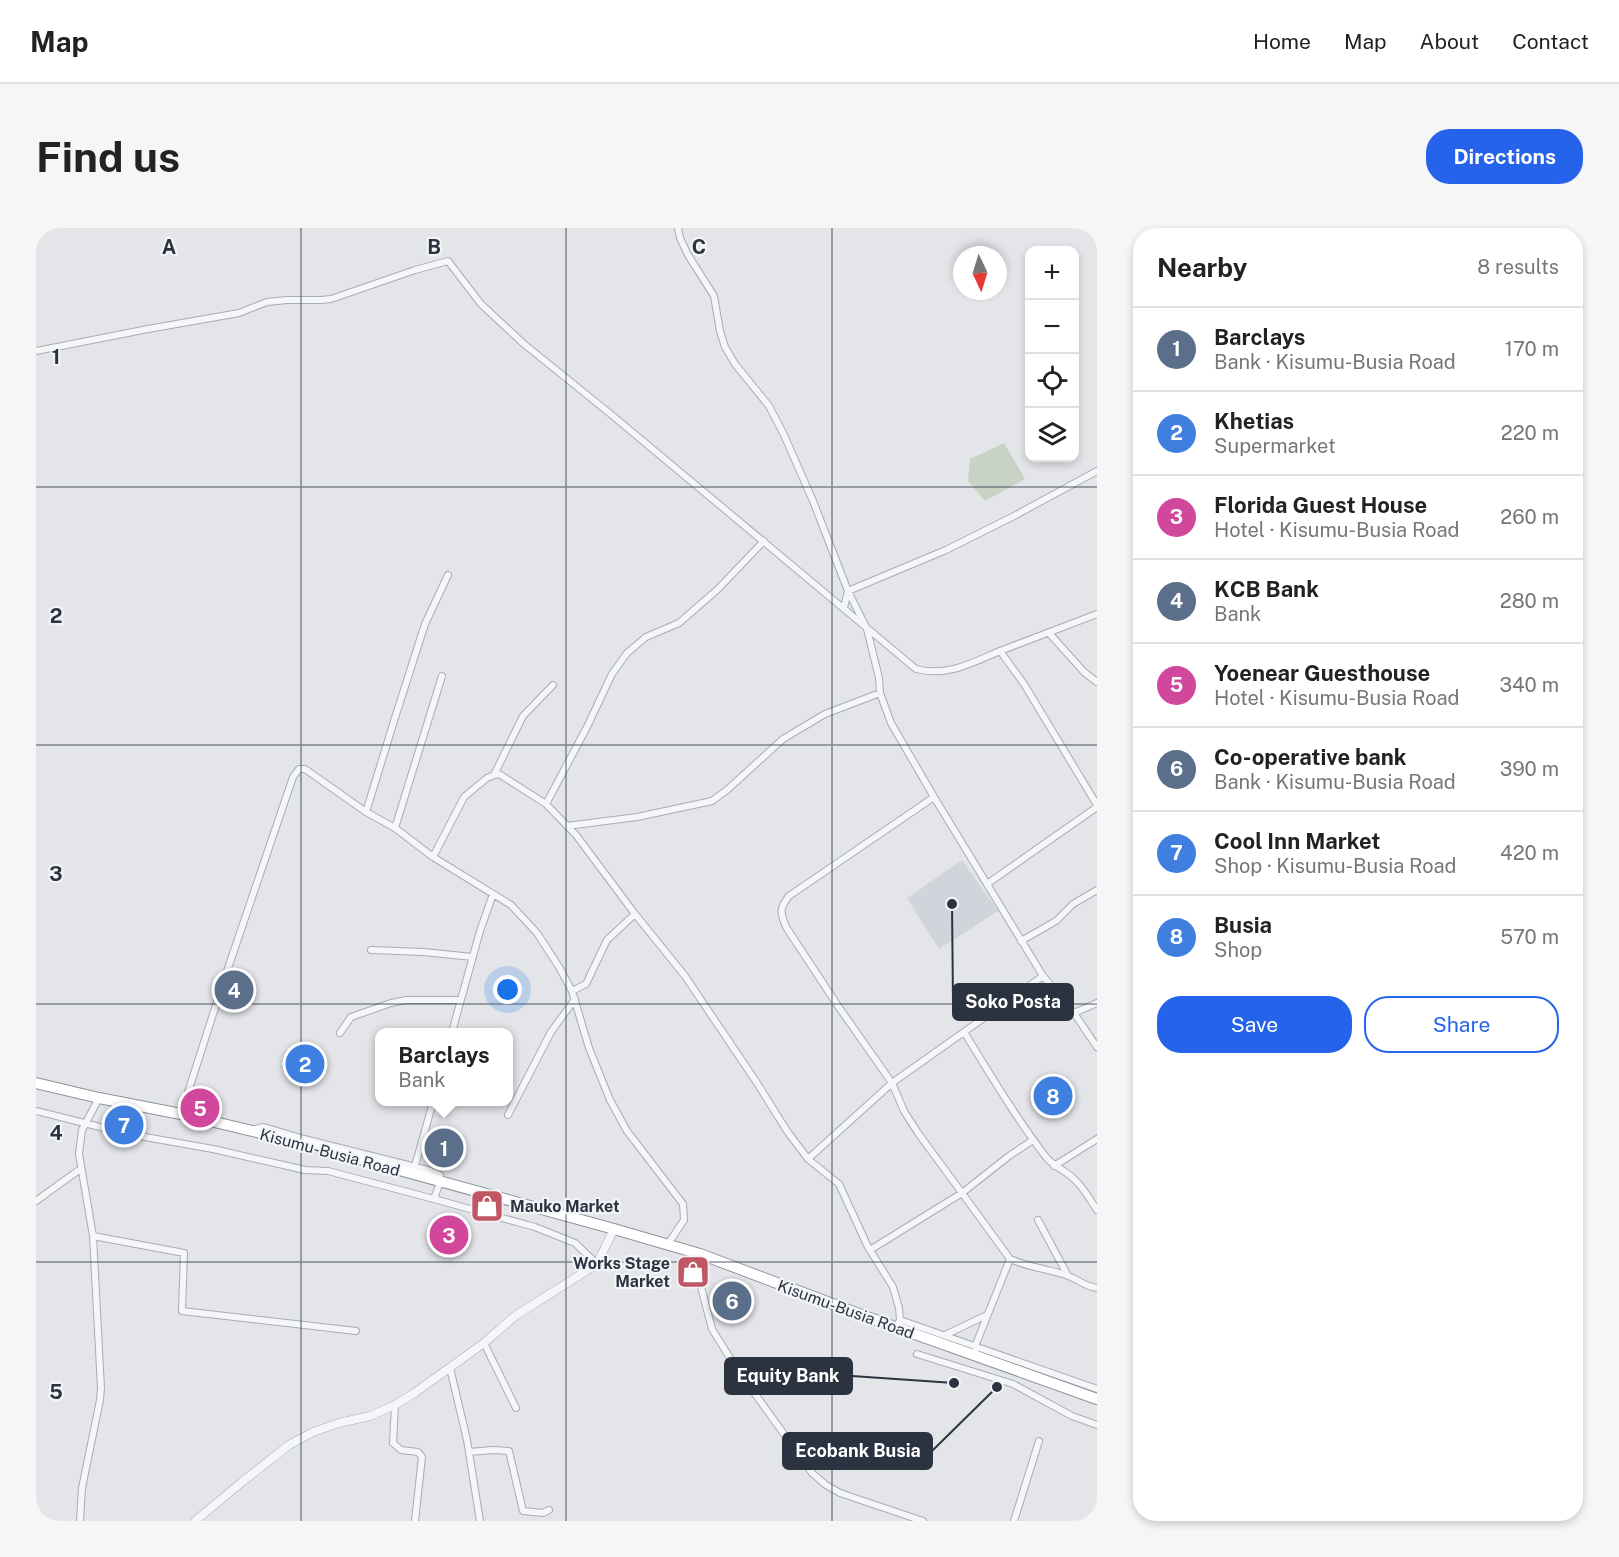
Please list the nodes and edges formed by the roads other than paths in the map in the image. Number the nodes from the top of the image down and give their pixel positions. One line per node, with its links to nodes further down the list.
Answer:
1 (678, 228): 6 (street)
2 (36, 351): 4 (street)
3 (1097, 471): 6 (street)
4 (764, 541): 7 (street); 18 (street)
5 (448, 575): 20 (street)
6 (848, 591): 7 (street); 9 (street)
7 (844, 608): 9 (street)
8 (1097, 614): 10 (street)
9 (867, 629): 11 (street); 15 (street)
10 (1049, 633): 11 (street); 13 (street)
11 (1000, 651): 19 (street)
12 (442, 676): 22 (street)
13 (1097, 682)
14 (552, 685): 16 (street)
15 (880, 693): 17 (street); 21 (street)
16 (494, 775): 18 (street); 23 (street)
17 (934, 797): 24 (street); 42 (street)
18 (546, 804): 21 (street)
19 (1097, 806): 24 (street)
20 (366, 812): 22 (street); 48 (street)
21 (567, 826): 27 (street)
22 (395, 828): 23 (street)
23 (433, 857): 26 (street)
24 (987, 884): 28 (street)
25 (1097, 890): 28 (street)
26 (493, 894): 30 (street); 32 (street)
27 (635, 914): 32 (street); 54 (street)
28 (1021, 941): 31 (street)
29 (371, 950): 30 (street)
30 (472, 957): 34 (street)
31 (1043, 976): 36 (street); 38 (street)
32 (572, 991): 33 (street)
33 (575, 999): 44 (street); 66 (street)
34 (460, 1000): 37 (street); 39 (street)
35 (1097, 1003): 36 (street)
36 (1074, 1012): 40 (street)
37 (453, 1028)
38 (964, 1032): 42 (street); 53 (street)
39 (340, 1033)
40 (1097, 1047)
41 (36, 1083): 43 (highway, Kisumu-Busia Road)
42 (891, 1083): 54 (street); 59 (street)
43 (99, 1098): 48 (highway, Kisumu-Busia Road); 50 (street)
44 (513, 1104)
45 (432, 1106): 55 (street)
46 (512, 1106): 49 (street)
47 (36, 1111): 50 (street)
48 (181, 1114): 51 (highway, Kisumu-Busia Road)
49 (508, 1114)
50 (84, 1124): 60 (street); 65 (street)
51 (252, 1132): 55 (street); 58 (highway, Kisumu-Busia Road)
52 (1097, 1139): 56 (street)
53 (1034, 1140): 56 (street); 59 (street)
54 (808, 1159): 67 (street)
55 (415, 1166): 58 (street)
56 (1054, 1166): 62 (street)
57 (79, 1170): 61 (street)
58 (440, 1182): 60 (street); 64 (highway, Kisumu-Busia Road)
59 (962, 1193): 67 (street); 69 (street)
60 (434, 1199): 70 (street)
61 (36, 1201)
62 (1097, 1210)
63 (1038, 1220): 71 (street)
64 (614, 1229): 66 (highway, Kisumu-Busia Road); 70 (street)
65 (93, 1236): 74 (street); 88 (street)
66 (668, 1245): 68 (highway, Kisumu-Busia Road)
67 (870, 1250): 75 (street)
68 (700, 1254): 77 (highway, Kisumu-Busia Road); 92 (street)
69 (1010, 1259): 71 (street); 73 (street)
70 (597, 1264): 76 (street)
71 (1068, 1276): 72 (street)
72 (1097, 1288)
73 (987, 1315): 75 (street); 77 (street)
74 (356, 1330)
75 (944, 1335): 77 (street)
76 (484, 1344): 79 (street); 83 (street)
77 (973, 1350): 80 (street); 81 (highway, Kisumu-Busia Road)
78 (917, 1354): 84 (street)
79 (450, 1368): 82 (street); 86 (street)
80 (1097, 1389)
81 (1097, 1399)
82 (395, 1406): 89 (street); 90 (street)
83 (516, 1408)
84 (1097, 1425)
85 (1039, 1441): 93 (street)
86 (469, 1452): 87 (street); 91 (street)
87 (549, 1510)
88 (80, 1521)
89 (195, 1521)
90 (415, 1521)
91 (480, 1521)
92 (923, 1521)
93 (1014, 1521)

